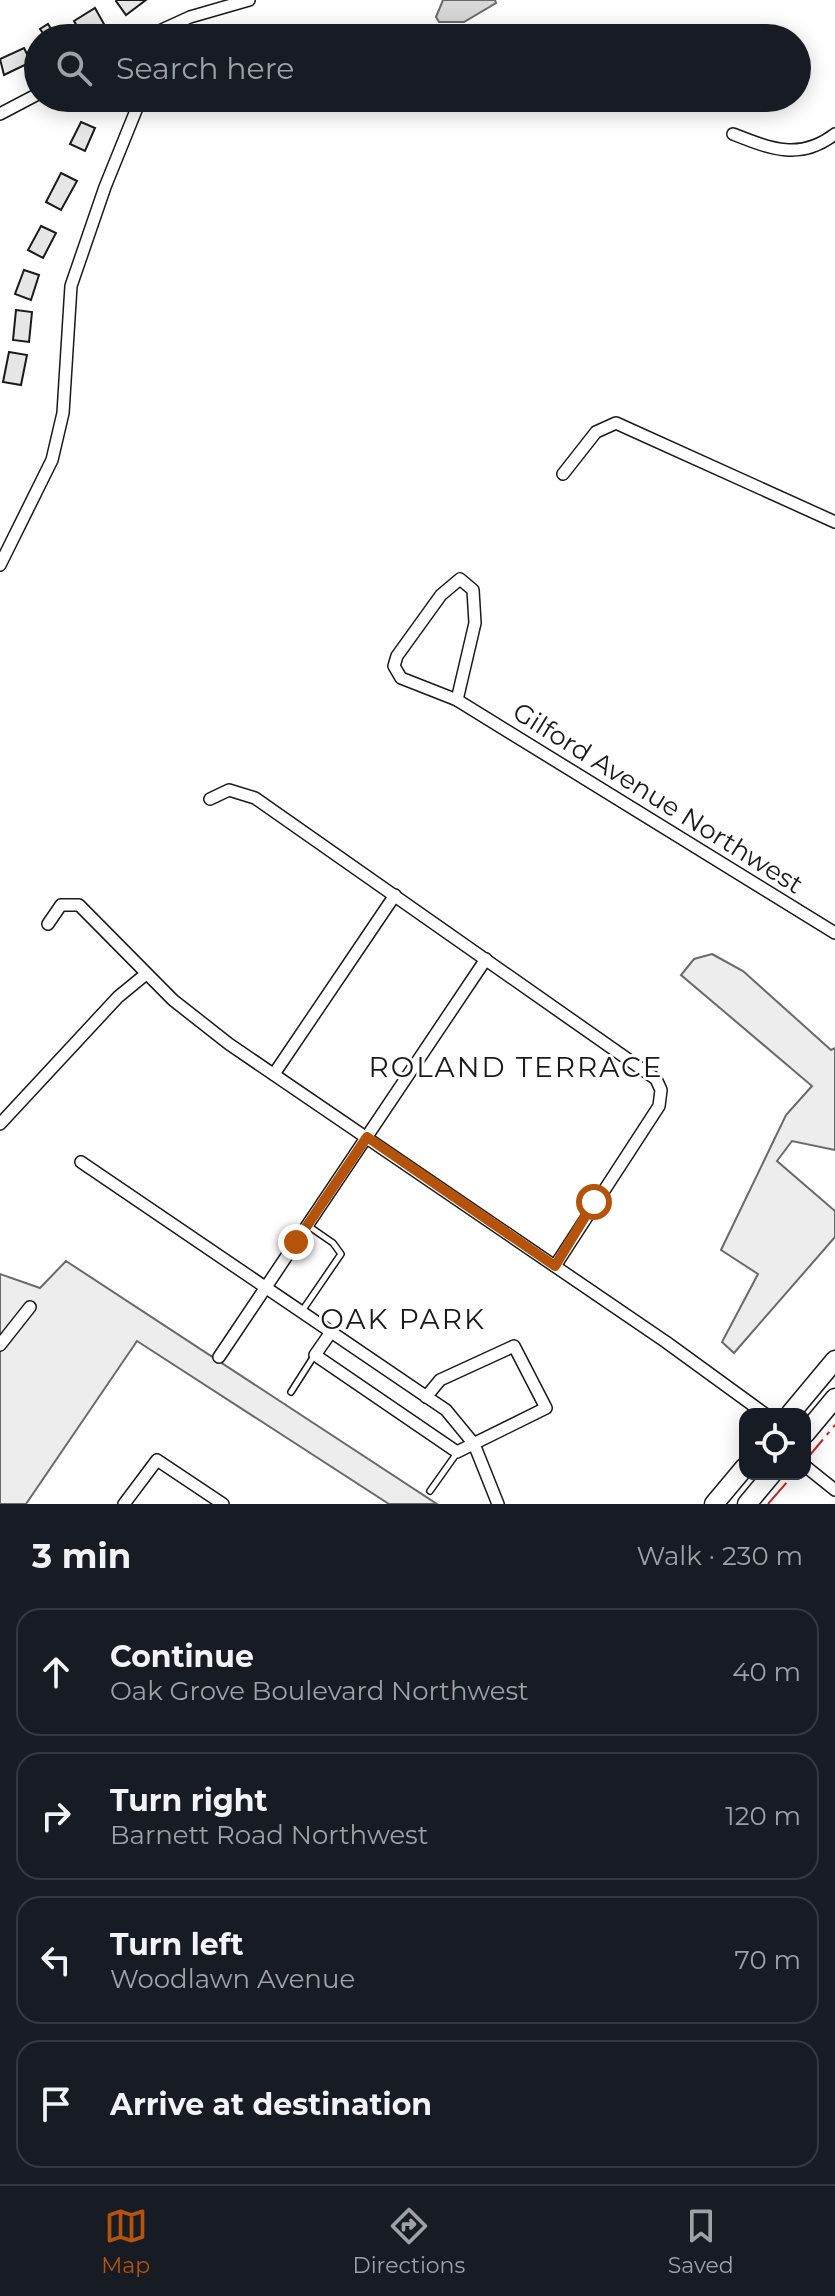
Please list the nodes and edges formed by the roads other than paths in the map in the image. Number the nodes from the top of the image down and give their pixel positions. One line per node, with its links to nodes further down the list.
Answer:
1 (249, 0): 2 (street)
2 (185, 24)
3 (24, 101): 5 (street)
4 (135, 112): 10 (street)
5 (0, 114)
6 (733, 134): 7 (street)
7 (835, 134)
8 (563, 474): 9 (street)
9 (835, 522)
10 (0, 565)
11 (457, 700): 11 (street, Gilford Avenue Northwest); 15 (street, Gilford Avenue Northwest)
12 (210, 799): 13 (street)
13 (395, 895): 16 (street); 18 (street)
14 (48, 924): 17 (street)
15 (835, 933)
16 (486, 959): 20 (street); 23 (street)
17 (146, 974): 18 (street); 19 (street)
18 (274, 1074): 20 (street)
19 (0, 1124)
20 (367, 1137): 22 (street); 23 (street)
21 (81, 1162): 24 (street)
22 (307, 1225): 24 (street); 26 (lane)
23 (555, 1266): 35 (street)
24 (265, 1288): 26 (street); 30 (street)
25 (30, 1307): 28 (street)
26 (301, 1312): 27 (street)
27 (331, 1332): 29 (street); 33 (street)
28 (0, 1345)
29 (315, 1355): 32 (lane); 39 (street)
30 (219, 1357)
31 (835, 1360): 36 (main road)
32 (291, 1392)
33 (426, 1397): 38 (street); 38 (street)
34 (835, 1398): 37 (main road)
35 (756, 1408)
36 (795, 1408)
37 (811, 1427)
38 (474, 1444): 39 (street); 47 (street)
39 (457, 1452): 44 (lane)
40 (811, 1471): 43 (street)
41 (739, 1474): 48 (main road)
42 (767, 1480): 49 (main road)
43 (835, 1490)
44 (430, 1491)
45 (124, 1504): 46 (street)
46 (223, 1504)
47 (498, 1504)
48 (714, 1504)
49 (747, 1504)

